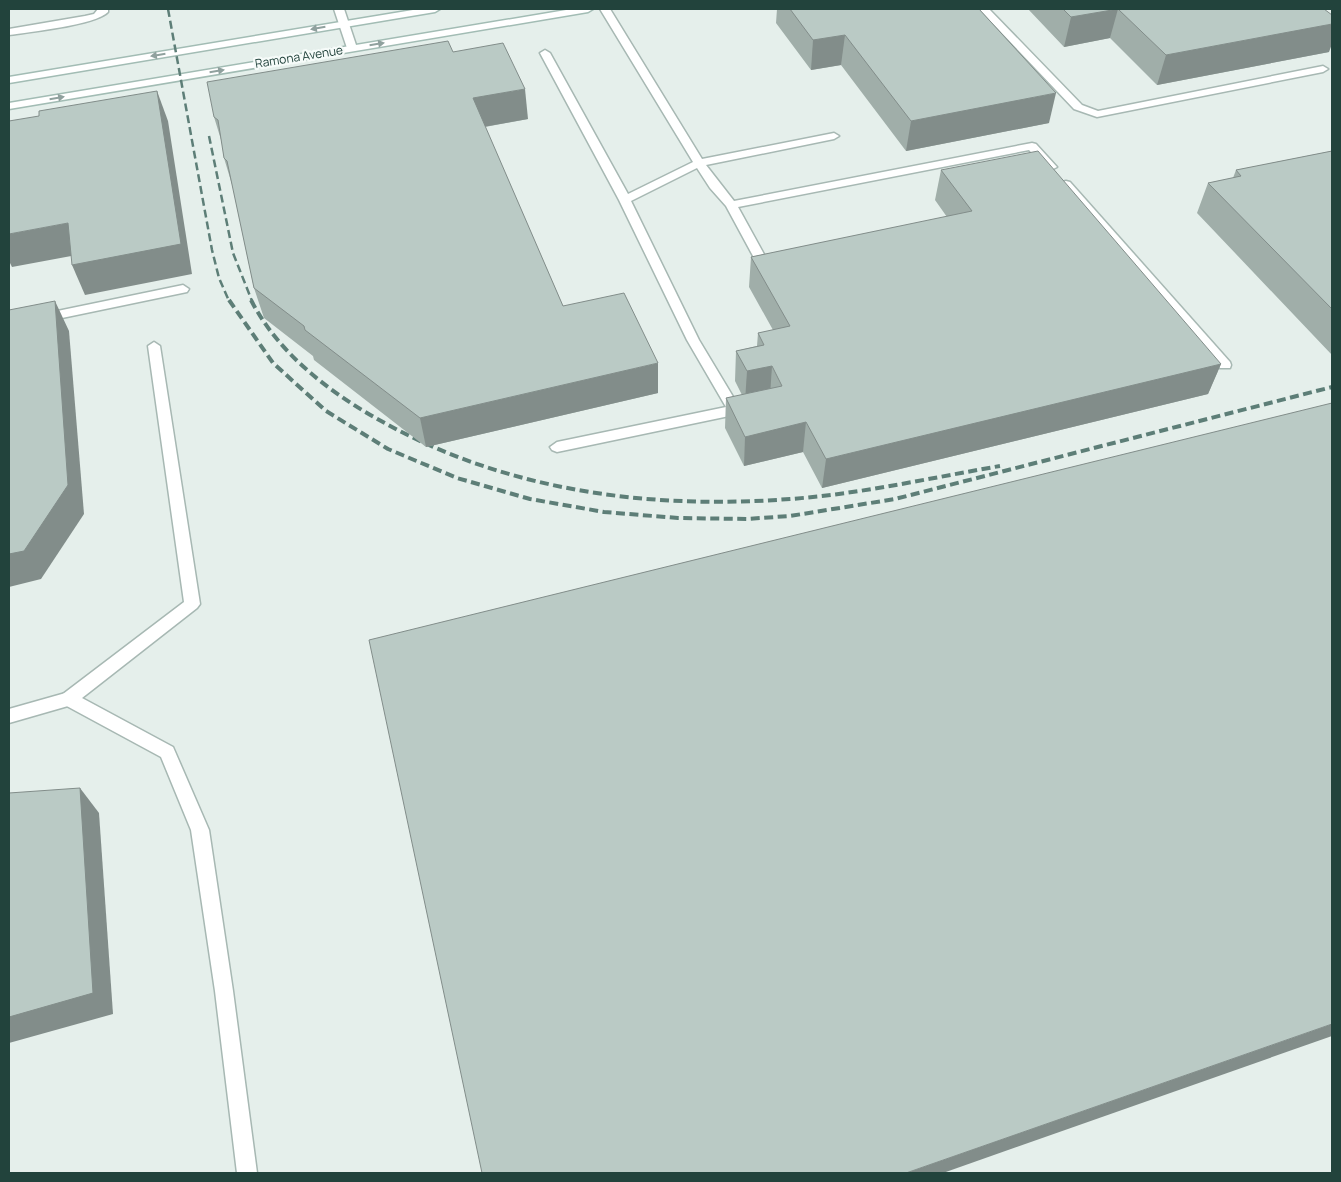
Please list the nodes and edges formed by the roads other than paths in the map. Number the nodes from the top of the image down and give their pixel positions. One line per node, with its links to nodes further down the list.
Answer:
1 (103, 9): 8 (main road)
2 (339, 9): 7 (main road)
3 (435, 9): 7 (main road, Ramona Avenue)
4 (588, 9): 9 (main road, Ramona Avenue, one-way to 4)
5 (605, 9): 15 (main road)
6 (984, 9): 11 (main road)
7 (344, 24): 9 (main road); 12 (main road, Ramona Avenue, one-way to 12)
8 (9, 32)
9 (352, 48): 13 (main road, Ramona Avenue, one-way to 9)
10 (545, 53): 16 (main road)
11 (1323, 69)
12 (9, 80)
13 (9, 106)
14 (834, 136): 15 (main road)
15 (699, 163): 16 (main road); 17 (main road)
16 (625, 200): 23 (main road)
17 (731, 205): 18 (main road); 22 (main road)
18 (765, 267)
19 (183, 290): 20 (main road)
20 (9, 325)
21 (154, 346): 24 (main road)
22 (1225, 365)
23 (557, 447)
24 (69, 699): 25 (main road); 26 (main road)
25 (9, 716)
26 (247, 1173)

